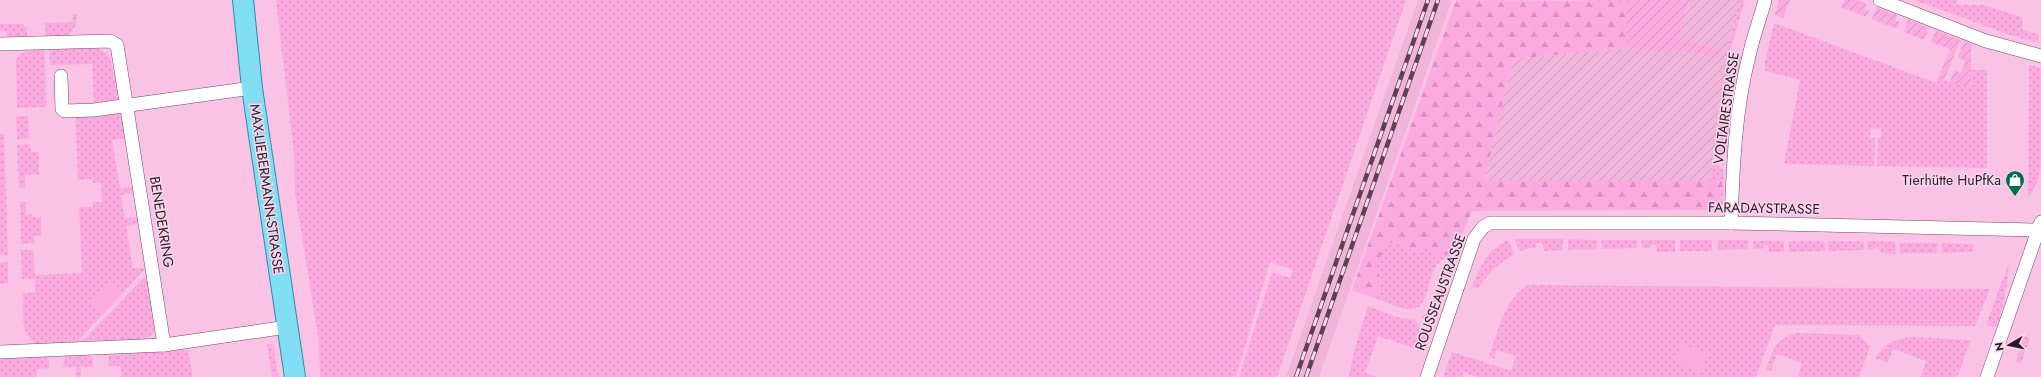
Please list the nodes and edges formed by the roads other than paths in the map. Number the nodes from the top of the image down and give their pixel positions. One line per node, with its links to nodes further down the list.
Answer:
1 (243, 0): 7 (main road, MAX-LIEBERMANN-STRASSE)
2 (1765, 0): 10 (street, VOLTAIRESTRASSE)
3 (1880, 0): 5 (street)
4 (0, 44): 8 (street, BENEDEKRING)
5 (2041, 56)
6 (61, 76): 8 (street)
7 (252, 88): 8 (street); 12 (main road, MAX-LIEBERMANN-STRASSE)
8 (126, 105): 13 (street, BENEDEKRING)
9 (1490, 223): 10 (street, FARADAYSTRASSE); 16 (street, ROUSSEAUSTRASSE)
10 (1731, 223): 11 (street, FARADAYSTRASSE)
11 (2040, 226): 17 (street)
12 (287, 328): 13 (street); 15 (main road, MAX-LIEBERMANN-STRASSE)
13 (164, 345): 14 (street)
14 (0, 352)
15 (295, 377)
16 (1427, 377)
17 (1987, 377)

